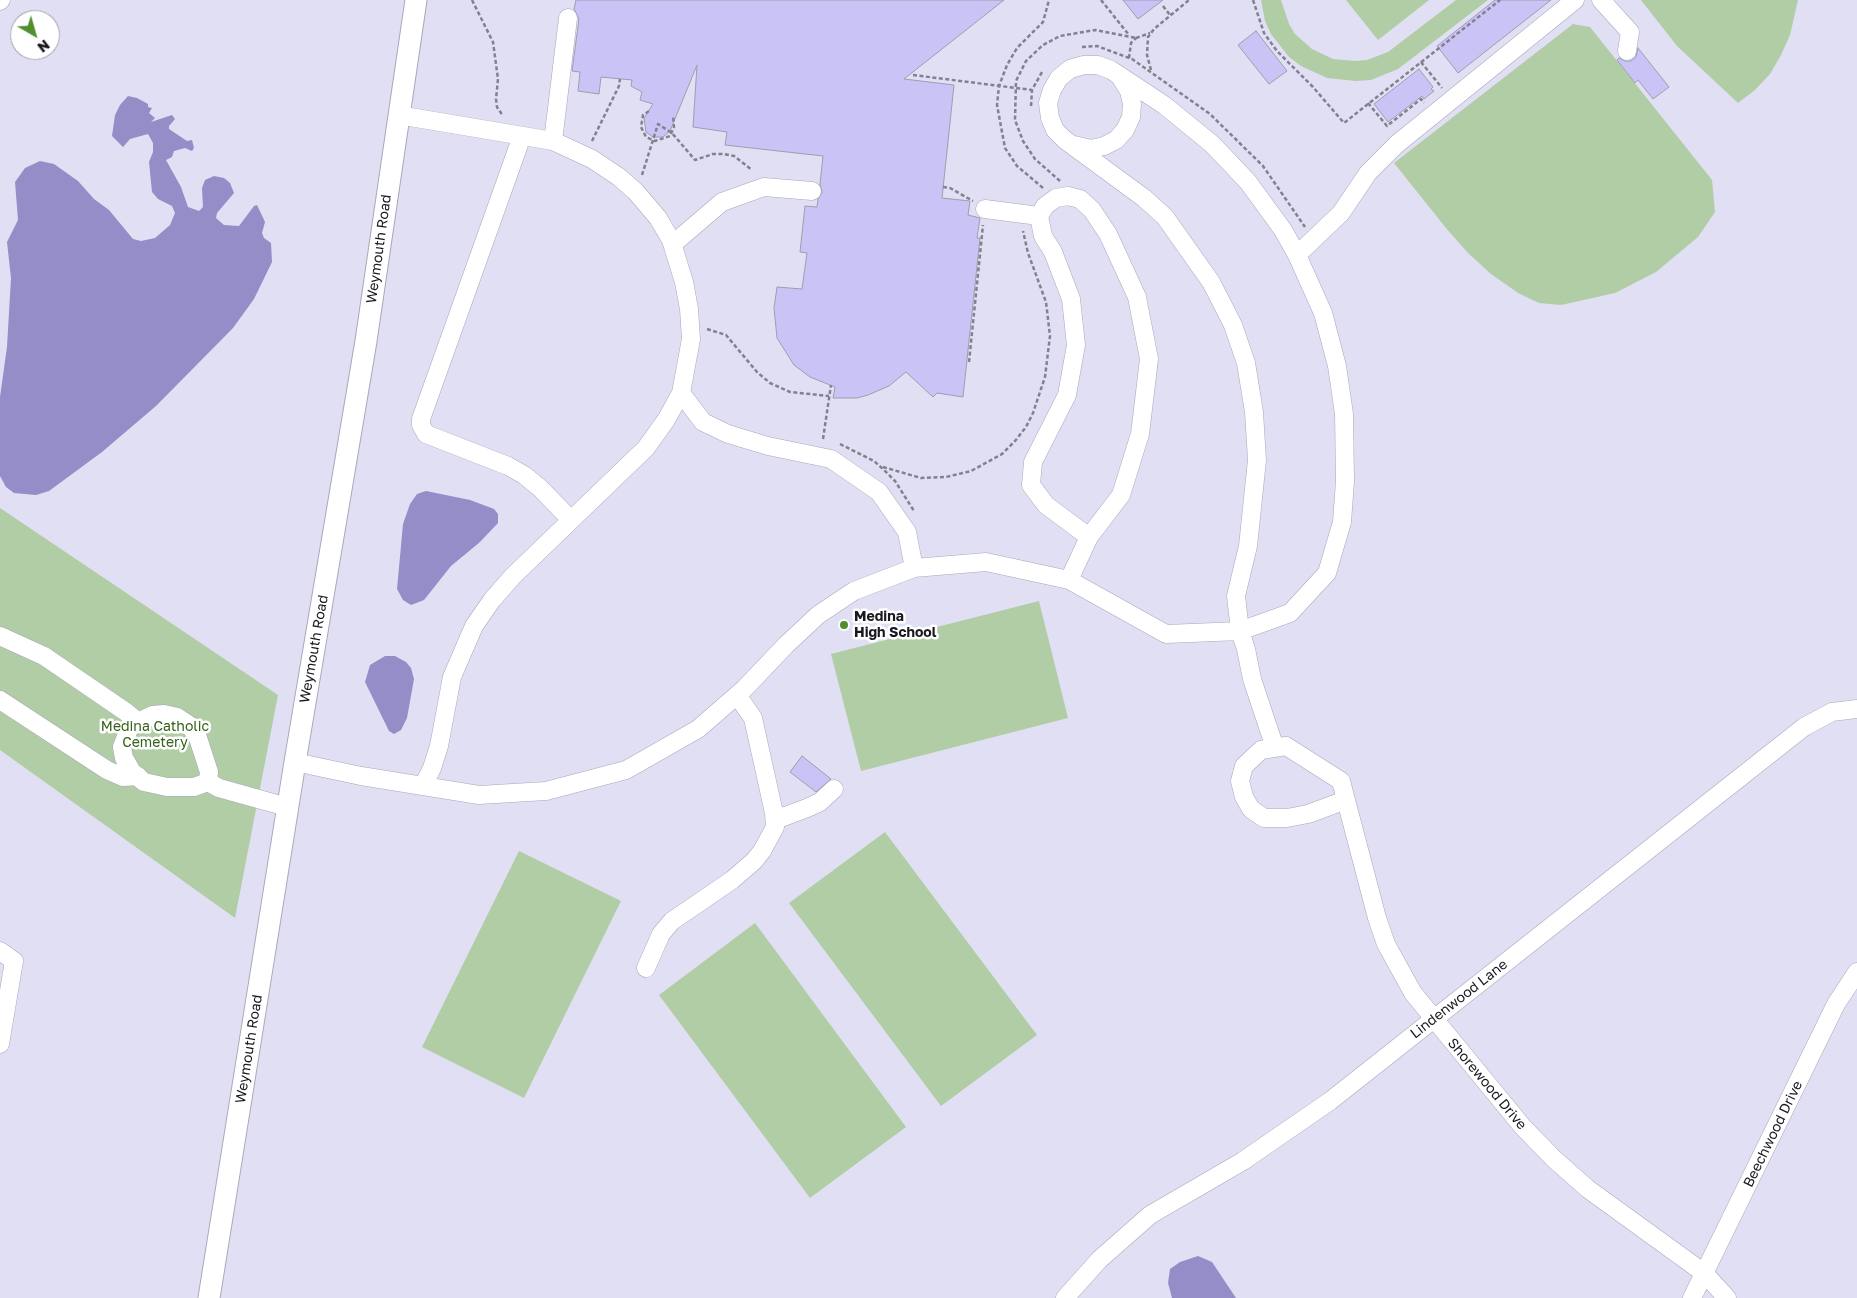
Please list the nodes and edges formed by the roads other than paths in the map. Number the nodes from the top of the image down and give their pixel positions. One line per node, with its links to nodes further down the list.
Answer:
1 (416, 0): 7 (main road, Weymouth Road)
2 (1575, 0): 15 (street)
3 (1601, 0): 5 (street)
4 (568, 18): 10 (street)
5 (1627, 51)
6 (1111, 70): 9 (street); 9 (street); 15 (street)
7 (398, 115): 8 (street); 28 (main road, Weymouth Road)
8 (522, 136): 10 (street); 17 (street)
9 (1065, 140): 21 (street)
10 (552, 141): 14 (street)
11 (812, 191): 14 (street)
12 (985, 209): 13 (street)
13 (1032, 215): 18 (street); 18 (street)
14 (673, 244): 16 (street)
15 (1297, 255): 21 (street)
16 (681, 393): 17 (street); 19 (street)
17 (571, 520): 31 (street)
18 (1089, 537): 20 (street)
19 (914, 568): 20 (street); 23 (street)
20 (1069, 580): 21 (street)
21 (1240, 631): 27 (street)
22 (0, 636): 26 (street)
23 (737, 696): 31 (street); 35 (street)
24 (0, 700): 29 (street)
25 (1857, 709): 39 (street, Lindenwood Lane)
26 (138, 722): 29 (street); 30 (street)
27 (1275, 748): 33 (street, Shorewood Drive); 33 (street)
28 (294, 762): 31 (street); 34 (main road, Weymouth Road)
29 (138, 776): 30 (street)
30 (208, 782): 34 (street)
31 (423, 786)
32 (834, 789): 35 (street)
33 (1346, 800): 39 (street, Shorewood Drive)
34 (287, 807): 42 (main road, Weymouth Road)
35 (774, 813): 37 (street)
36 (0, 951): 40 (street)
37 (646, 968)
38 (1857, 972): 41 (street, Beechwood Drive)
39 (1434, 1018): 41 (street, Shorewood Drive); 43 (street, Lindenwood Lane)
40 (0, 1044)
41 (1704, 1273): 44 (street, Beechwood Drive); 45 (street, Shorewood Drive)
42 (209, 1298)
43 (1065, 1298)
44 (1692, 1298)
45 (1726, 1298)

